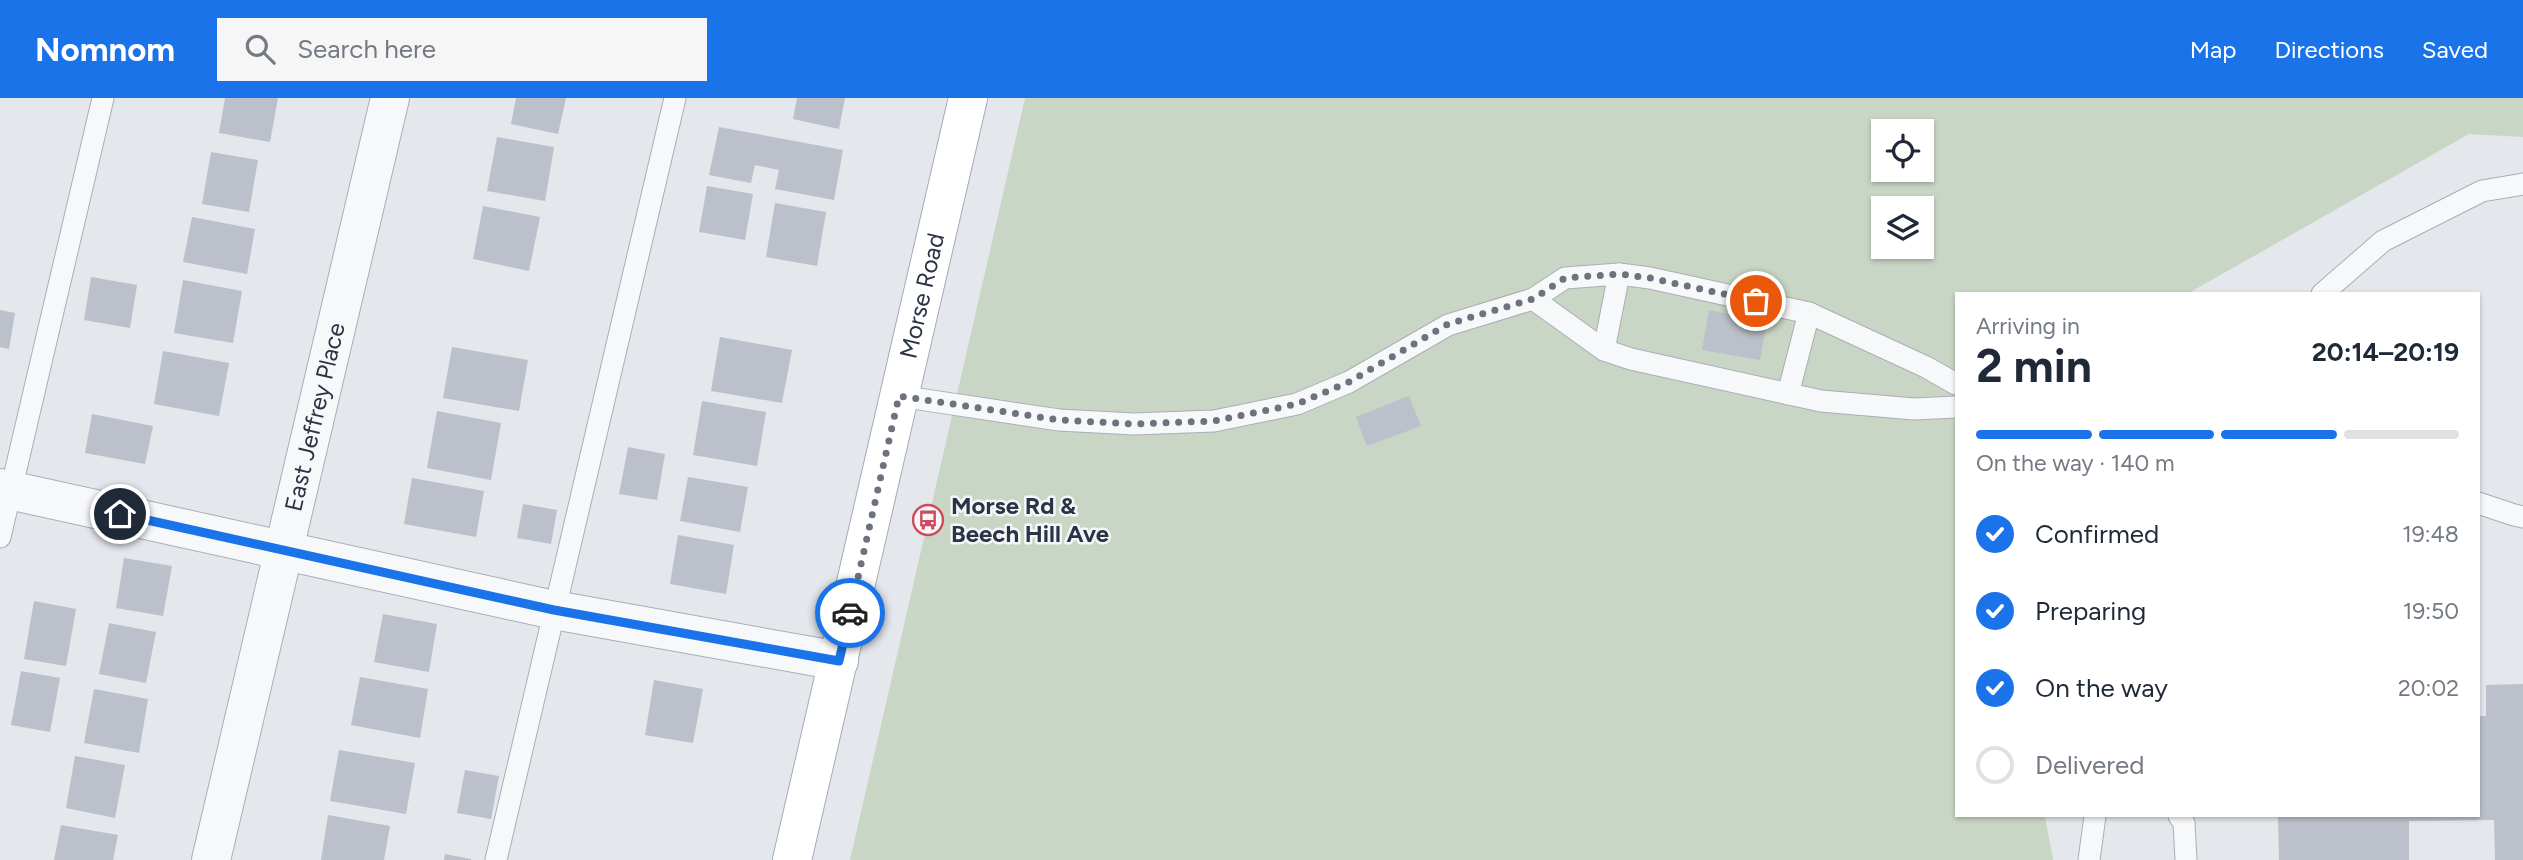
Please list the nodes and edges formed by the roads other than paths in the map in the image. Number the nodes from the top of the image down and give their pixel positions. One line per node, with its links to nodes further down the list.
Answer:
1 (103, 98): 15 (lane)
2 (390, 98): 19 (street, East Jeffrey Place)
3 (675, 98): 20 (lane)
4 (968, 98): 13 (main road, Morse Road)
5 (2523, 184): 7 (lane)
6 (1619, 274): 8 (lane); 9 (lane); 10 (lane)
7 (2324, 292)
8 (1533, 299): 10 (lane); 13 (lane)
9 (1809, 313): 11 (lane); 12 (lane)
10 (1604, 350): 12 (lane)
11 (1955, 383)
12 (1788, 394): 14 (lane)
13 (899, 396): 21 (main road, Morse Road)
14 (1955, 407)
15 (6, 489): 18 (lane); 19 (street)
16 (2480, 504): 17 (lane)
17 (2523, 517)
18 (0, 537)
19 (282, 550): 20 (street); 24 (street, East Jeffrey Place)
20 (554, 610): 21 (street); 25 (lane)
21 (839, 661): 26 (main road, Morse Road)
22 (2095, 817): 27 (lane)
23 (2180, 817): 28 (lane)
24 (211, 860)
25 (496, 860)
26 (792, 860)
27 (2089, 860)
28 (2186, 860)

